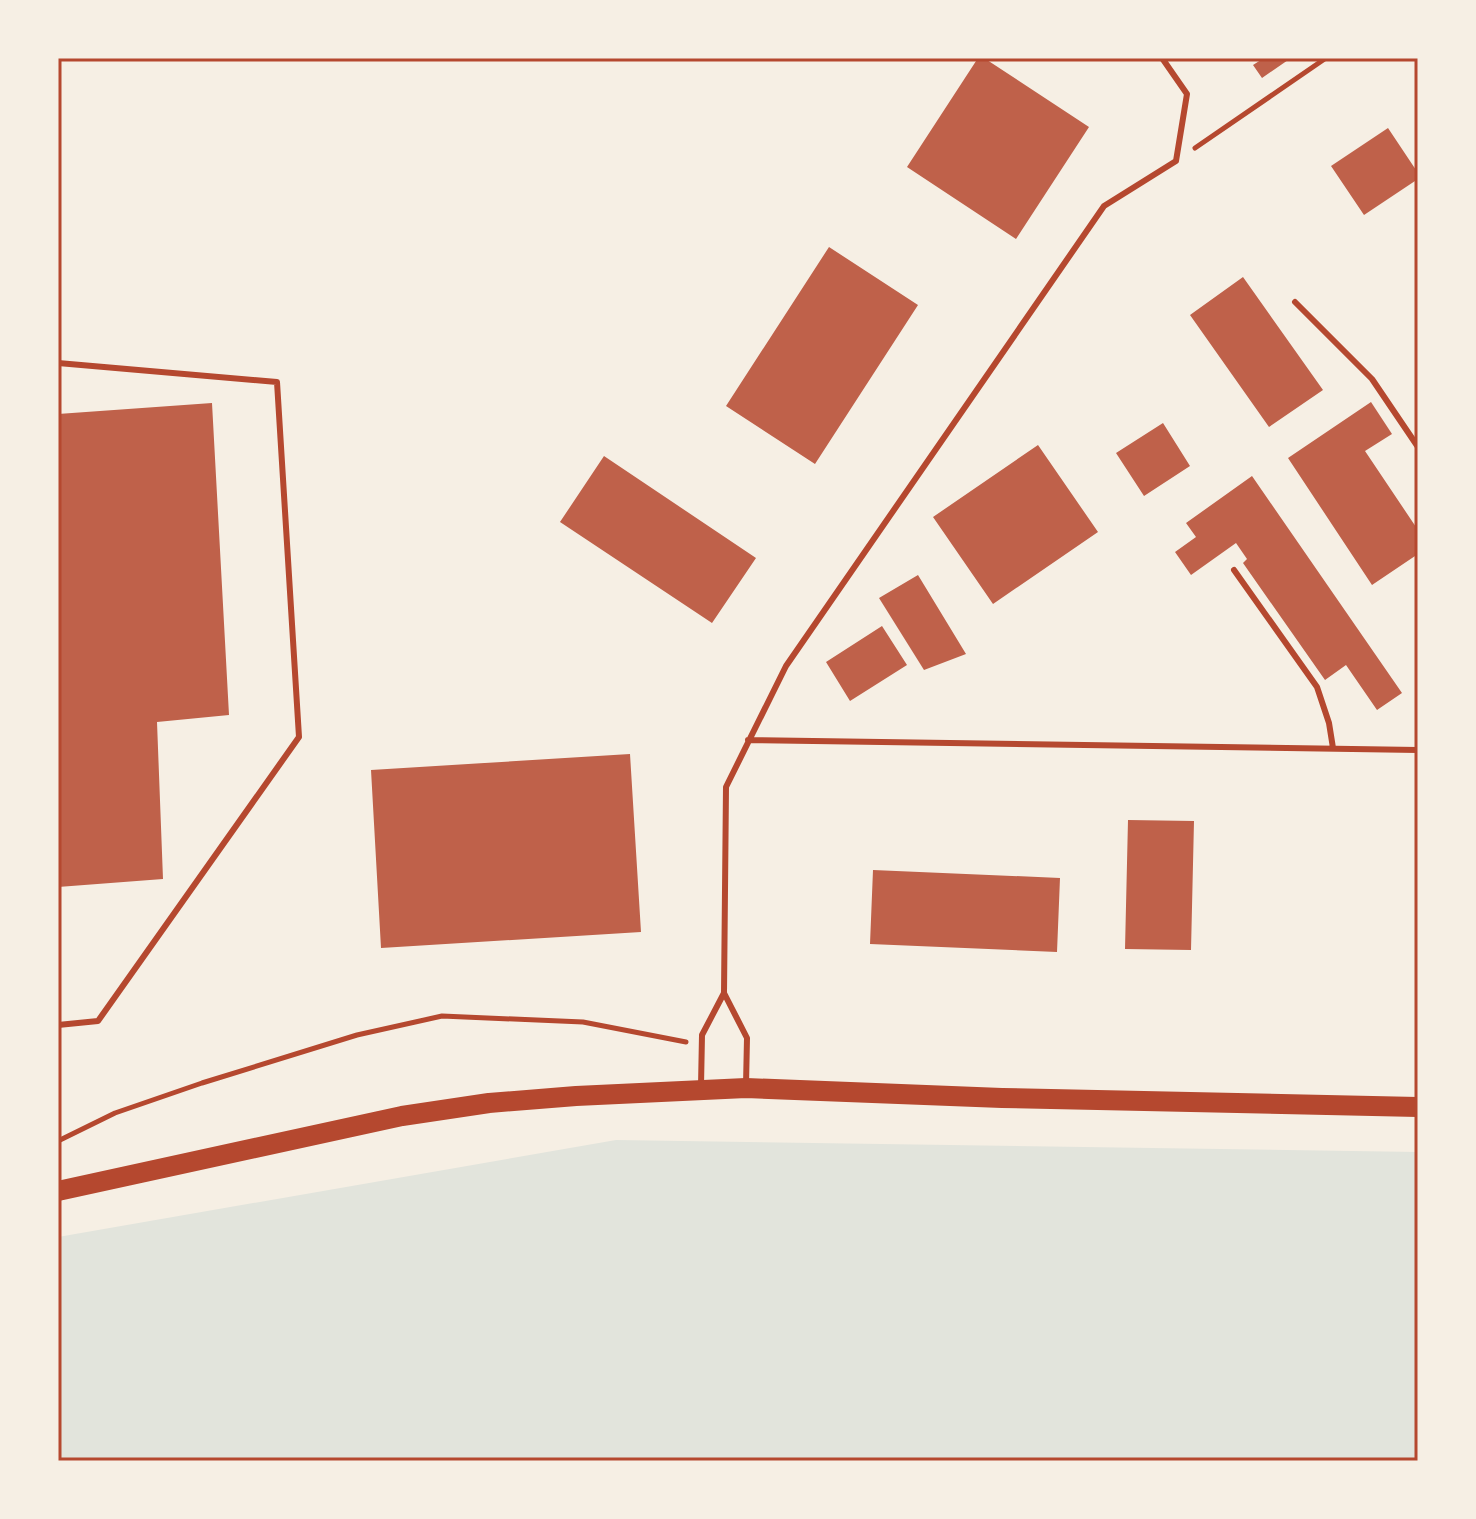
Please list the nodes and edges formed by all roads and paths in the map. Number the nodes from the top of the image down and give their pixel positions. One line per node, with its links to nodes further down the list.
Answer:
1 (1162, 58): 3 (lane)
2 (1326, 58): 3 (path)
3 (1176, 161): 8 (lane)
4 (1295, 302): 6 (lane)
5 (58, 363): 12 (lane)
6 (1418, 447)
7 (1234, 570): 9 (lane)
8 (748, 740): 9 (lane); 11 (lane)
9 (1333, 748): 10 (lane)
10 (1418, 750)
11 (724, 993): 13 (lane); 14 (lane)
12 (58, 1025)
13 (702, 1044): 15 (lane); 17 (path)
14 (746, 1088): 15 (main road); 16 (main road)
15 (701, 1090): 18 (main road)
16 (1418, 1107)
17 (58, 1141)
18 (58, 1191)

